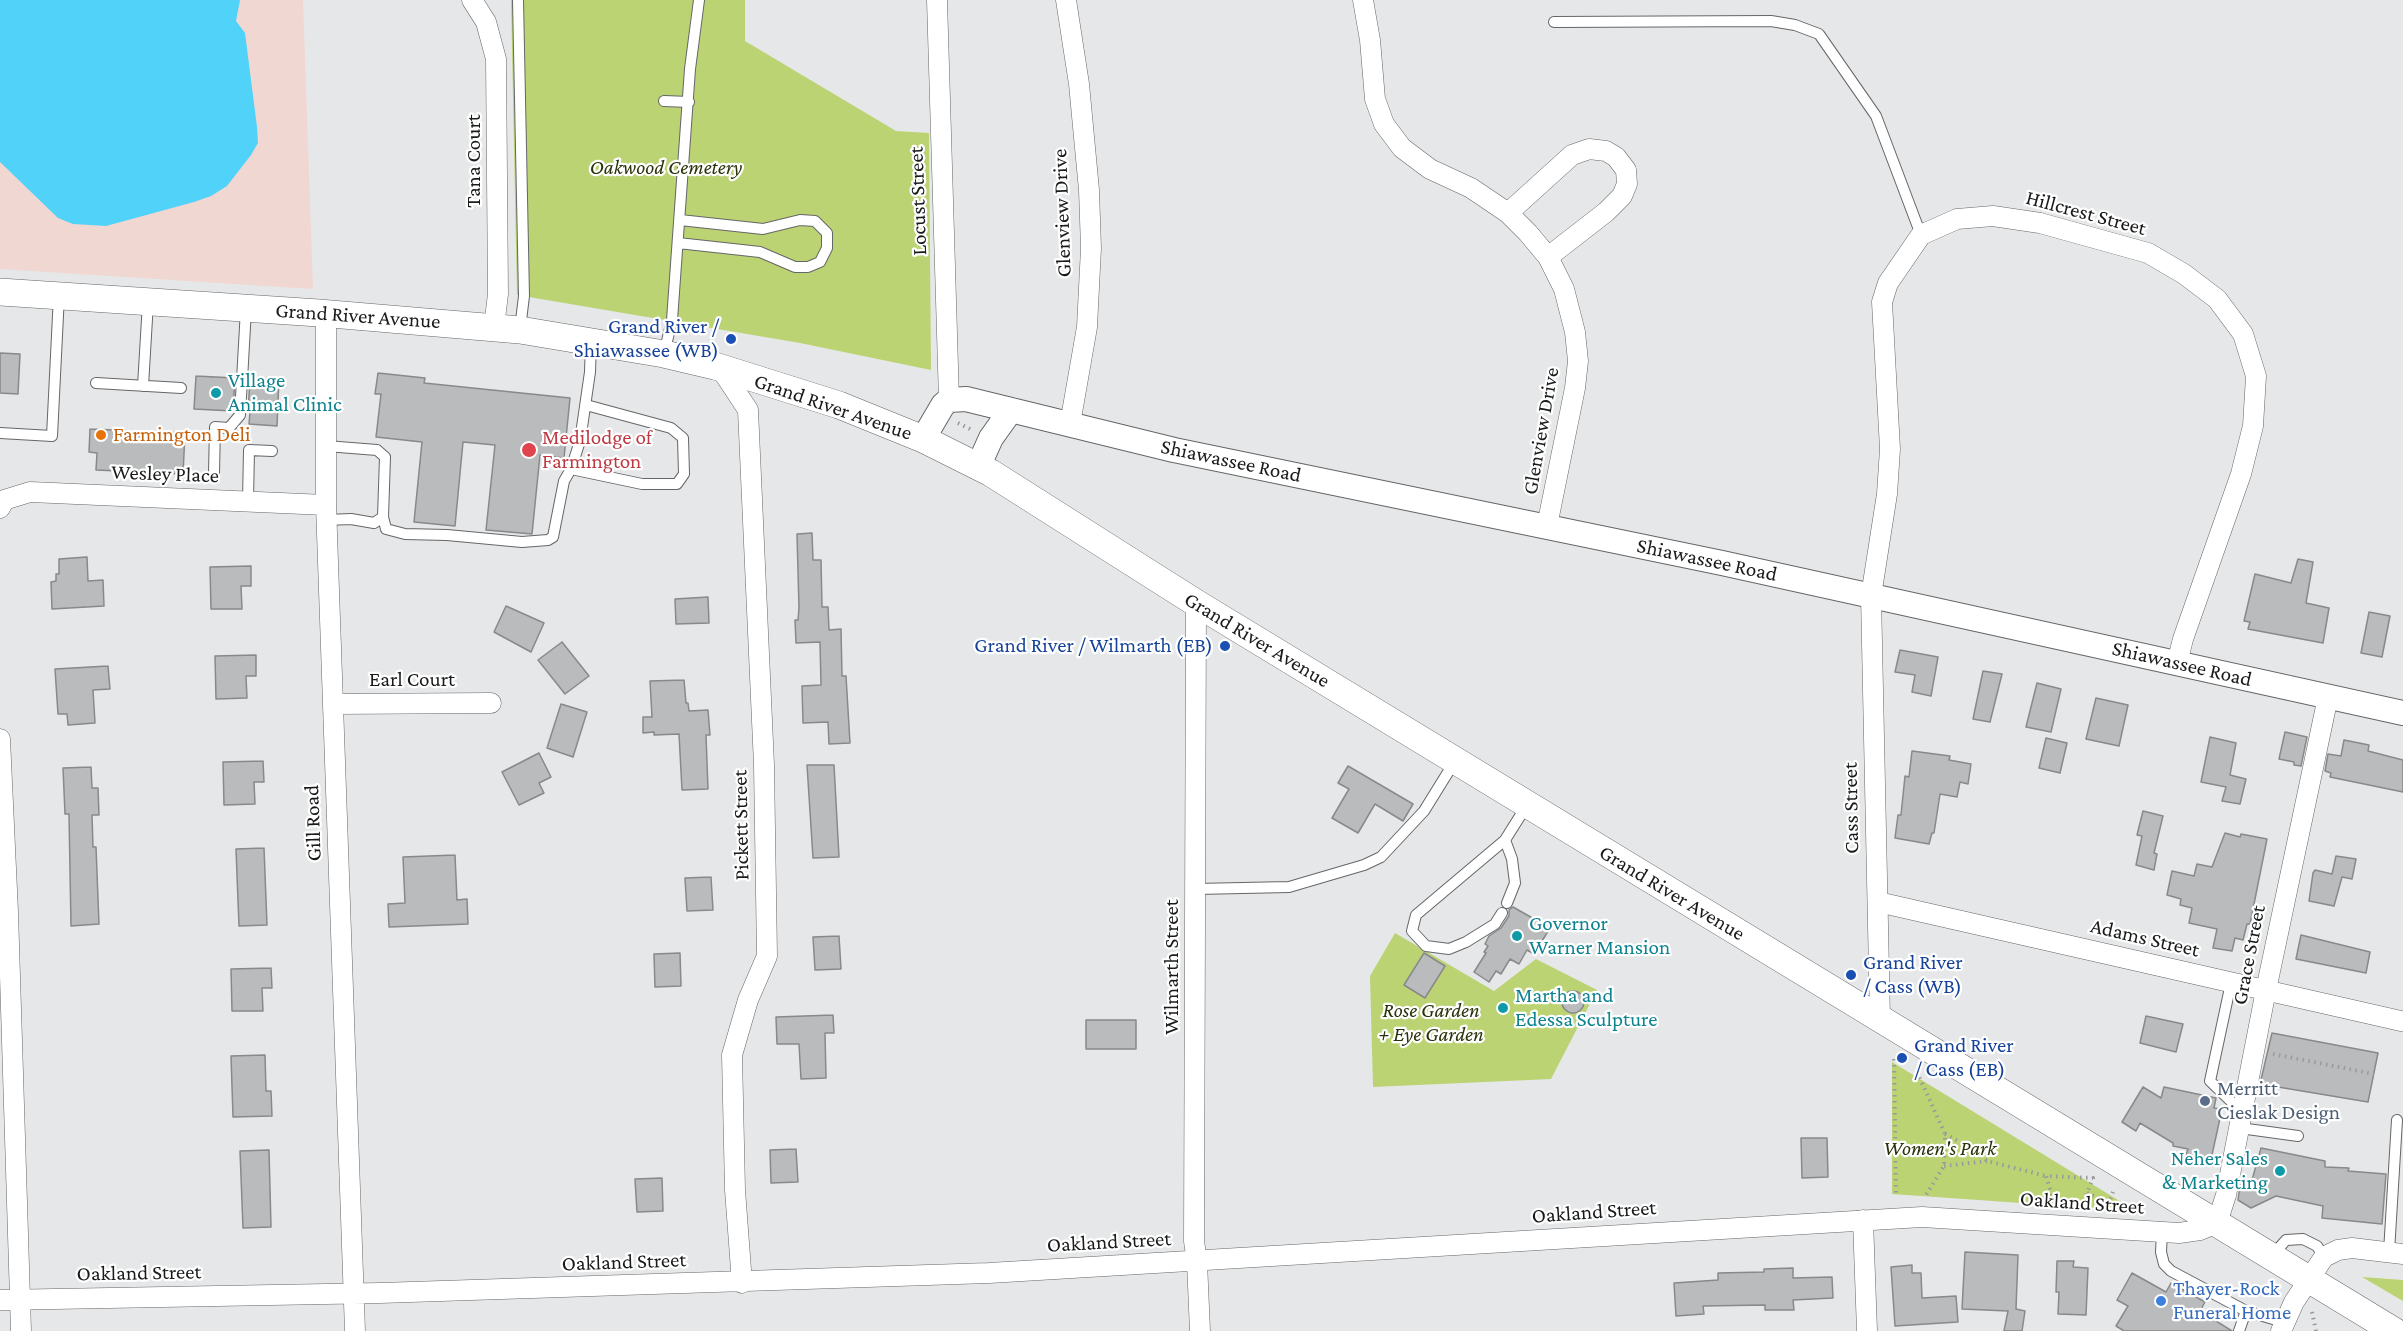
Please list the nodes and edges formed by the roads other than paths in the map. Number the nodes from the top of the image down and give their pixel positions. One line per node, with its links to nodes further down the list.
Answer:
1 (472, 0): 20 (street, Tana Court)
2 (518, 0): 21 (lane)
3 (699, 0): 9 (lane)
4 (937, 0): 29 (street, Locust Street)
5 (1066, 0): 31 (street, Glenview Drive)
6 (1364, 0): 10 (street, Glenview Drive)
7 (1554, 22): 12 (lane)
8 (664, 101): 9 (lane)
9 (689, 102): 11 (lane)
10 (1508, 213): 14 (street, Glenview Drive); 14 (street)
11 (680, 220): 13 (lane); 13 (lane)
12 (1922, 235): 44 (street); 46 (street, Hillcrest Street)
13 (678, 243): 23 (lane)
14 (1548, 257): 43 (street, Glenview Drive)
15 (0, 292): 16 (main road, Grand River Avenue)
16 (59, 295): 17 (main road, Grand River Avenue); 32 (lane)
17 (148, 302): 18 (main road, Grand River Avenue); 26 (lane)
18 (246, 308): 19 (main road, Grand River Avenue); 38 (lane)
19 (326, 313): 20 (main road, Grand River Avenue); 34 (street, Gill Road)
20 (494, 327): 21 (main road, Grand River Avenue)
21 (520, 330): 22 (main road, Grand River Avenue)
22 (591, 341): 23 (main road, Grand River Avenue); 28 (lane)
23 (664, 354): 24 (main road, Grand River Avenue)
24 (721, 369): 33 (main road, Grand River Avenue); 70 (street, Pickett Street)
25 (96, 383): 26 (lane)
26 (142, 386): 27 (lane)
27 (181, 388)
28 (586, 405): 37 (lane); 37 (lane)
29 (950, 410): 30 (street, Shiawassee Road); 33 (street)
30 (1011, 410): 31 (street, Shiawassee Road); 36 (street)
31 (1070, 424): 43 (street, Shiawassee Road)
32 (0, 434)
33 (923, 439): 36 (main road, Grand River Avenue)
34 (326, 446): 41 (street, Gill Road); 42 (lane)
35 (272, 451): 39 (lane)
36 (978, 467): 45 (main road, Grand River Avenue)
37 (571, 470): 42 (lane)
38 (214, 473)
39 (248, 501): 40 (street, Wesley Place); 41 (street, Wesley Place)
40 (2, 504)
41 (326, 512): 42 (lane); 49 (street, Gill Road)
42 (383, 517)
43 (1547, 526): 44 (street, Shiawassee Road)
44 (1870, 596): 46 (street, Shiawassee Road); 56 (street, Cass Street)
45 (1196, 603): 52 (main road, Grand River Avenue); 55 (street, Wilmarth Street)
46 (2177, 663): 47 (street, Shiawassee Road)
47 (2328, 697): 50 (street, Shiawassee Road); 58 (street, Grace Street)
48 (491, 703): 49 (street, Earl Court)
49 (333, 704): 71 (street, Gill Road)
50 (2403, 713)
51 (0, 739): 72 (street)
52 (1455, 761): 53 (main road, Grand River Avenue); 55 (lane)
53 (1527, 805): 54 (lane); 59 (main road, Grand River Avenue)
54 (1505, 840): 54 (lane)
55 (1196, 889): 68 (street, Wilmarth Street)
56 (1878, 902): 57 (street, Adams Street); 59 (street, Cass Street)
57 (2231, 983): 58 (street, Adams Street); 61 (lane)
58 (2266, 990): 60 (street, Adams Street); 61 (street, Grace Street)
59 (1880, 1019): 65 (main road, Grand River Avenue)
60 (2402, 1022)
61 (2241, 1120): 63 (lane); 65 (street, Grace Street)
62 (2397, 1120): 67 (lane)
63 (2298, 1136)
64 (1863, 1220): 66 (street, Oakland Street); 68 (street, Oakland Street); 78 (street)
65 (2217, 1223): 66 (street, Oakland Street); 69 (main road, Grand River Avenue)
66 (2162, 1232): 73 (lane)
67 (2396, 1253): 69 (street)
68 (1197, 1262): 70 (street, Oakland Street); 77 (street, Wilmarth Street)
69 (2316, 1268): 74 (street); 80 (main road, Grand River Avenue)
70 (742, 1282): 71 (street, Oakland Street)
71 (354, 1293): 72 (street, Oakland Street); 76 (street, Gill Road)
72 (10, 1300): 75 (street)
73 (2246, 1311): 74 (lane); 79 (lane)
74 (2282, 1327)
75 (21, 1331)
76 (356, 1331)
77 (1200, 1331)
78 (1867, 1331)
79 (2239, 1331)
80 (2394, 1331)

